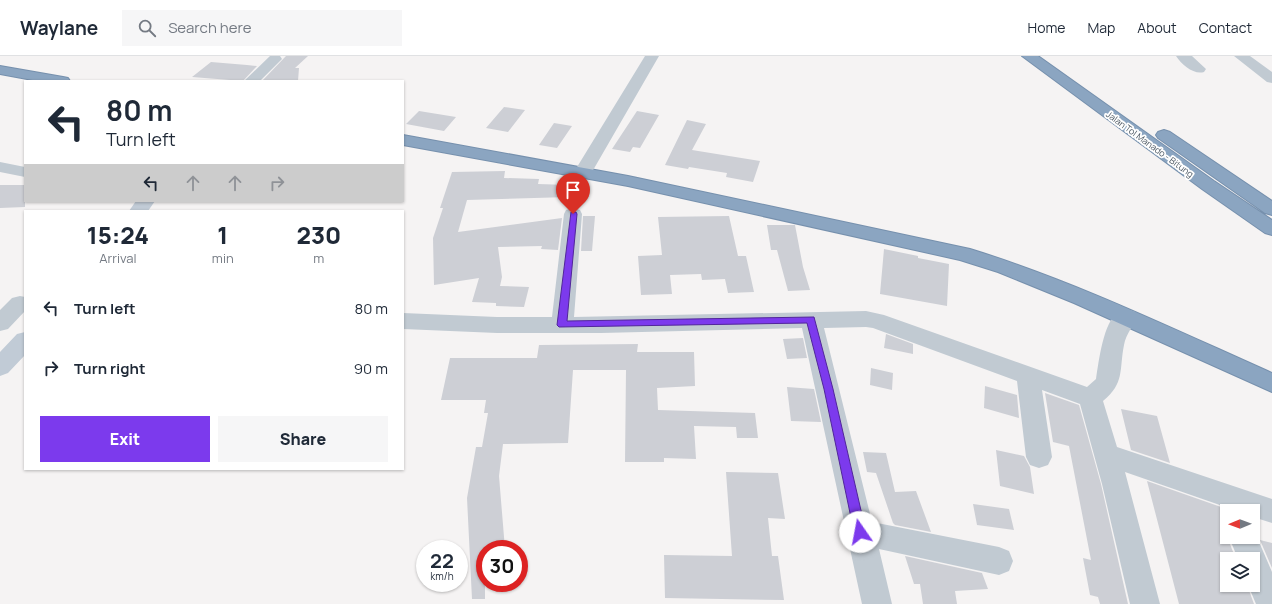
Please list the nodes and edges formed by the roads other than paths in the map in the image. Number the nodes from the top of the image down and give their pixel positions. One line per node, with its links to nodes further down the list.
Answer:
1 (652, 56): 15 (street)
2 (1029, 56): 20 (highway, Jalan Tol Manado - Bitung)
3 (1052, 56): 17 (highway, Jalan Tol Manado - Bitung)
4 (1183, 56): 7 (street)
5 (1241, 56): 9 (street)
6 (275, 60): 11 (street)
7 (1199, 69)
8 (0, 70): 10 (highway)
9 (1272, 79)
10 (57, 80)
11 (252, 80)
12 (404, 140): 15 (highway)
13 (0, 167): 14 (street)
14 (24, 172)
15 (583, 172): 22 (highway)
16 (145, 202): 18 (street)
17 (1272, 209)
18 (139, 210)
19 (573, 214): 26 (street)
20 (1272, 229)
21 (15, 302): 25 (street)
22 (1127, 317): 30 (highway); 31 (street)
23 (811, 320): 26 (street); 29 (street); 36 (street)
24 (404, 321): 26 (street)
25 (0, 323)
26 (562, 325)
27 (24, 341): 28 (street)
28 (0, 367)
29 (1028, 376): 31 (street); 33 (street)
30 (1272, 383)
31 (1090, 398): 32 (street)
32 (1107, 455): 34 (street); 40 (street)
33 (1039, 457)
34 (1229, 503): 35 (street)
35 (1272, 511)
36 (860, 532): 37 (street); 39 (street)
37 (999, 561)
38 (1260, 579): 41 (street)
39 (877, 604)
40 (1145, 604)
41 (1270, 604)

